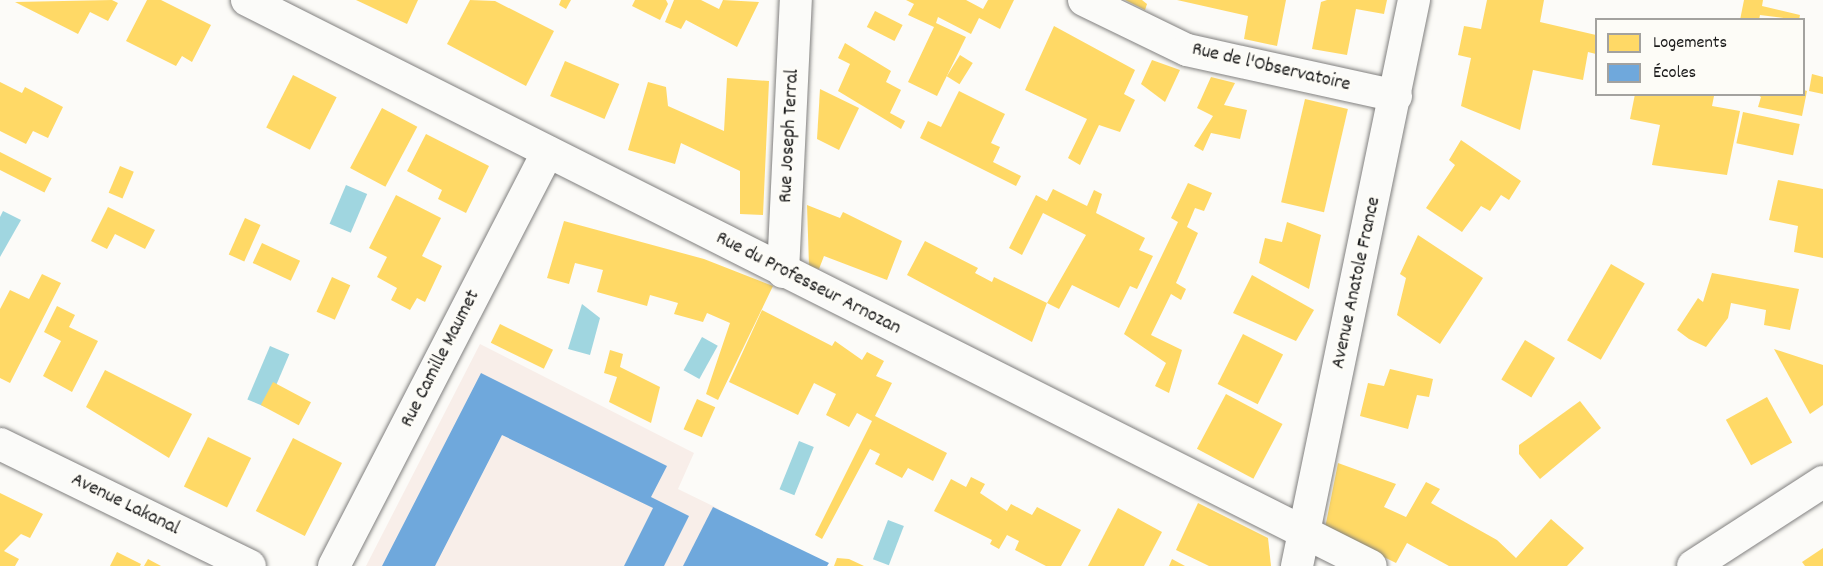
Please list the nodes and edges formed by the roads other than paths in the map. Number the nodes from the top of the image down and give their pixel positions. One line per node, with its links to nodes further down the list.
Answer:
1 (246, 0): 6 (street, Rue du Professeur Arnozan)
2 (796, 0): 7 (street, Rue Joseph Terral)
3 (1084, 0): 5 (street, Rue de l'Observatoire)
4 (1414, 0): 5 (street, Avenue Anatole France)
5 (1396, 96): 10 (street, Avenue Anatole France)
6 (548, 152): 7 (street, Rue du Professeur Arnozan); 12 (street, Rue Camille Maumet)
7 (783, 272): 10 (street, Rue du Professeur Arnozan)
8 (0, 444): 11 (street, Avenue Lakanal)
9 (1823, 482): 15 (street)
10 (1304, 532): 13 (street, Avenue Anatole France); 14 (street, Rue du Professeur Arnozan)
11 (250, 566)
12 (334, 566)
13 (1297, 566)
14 (1371, 566)
15 (1693, 566)

